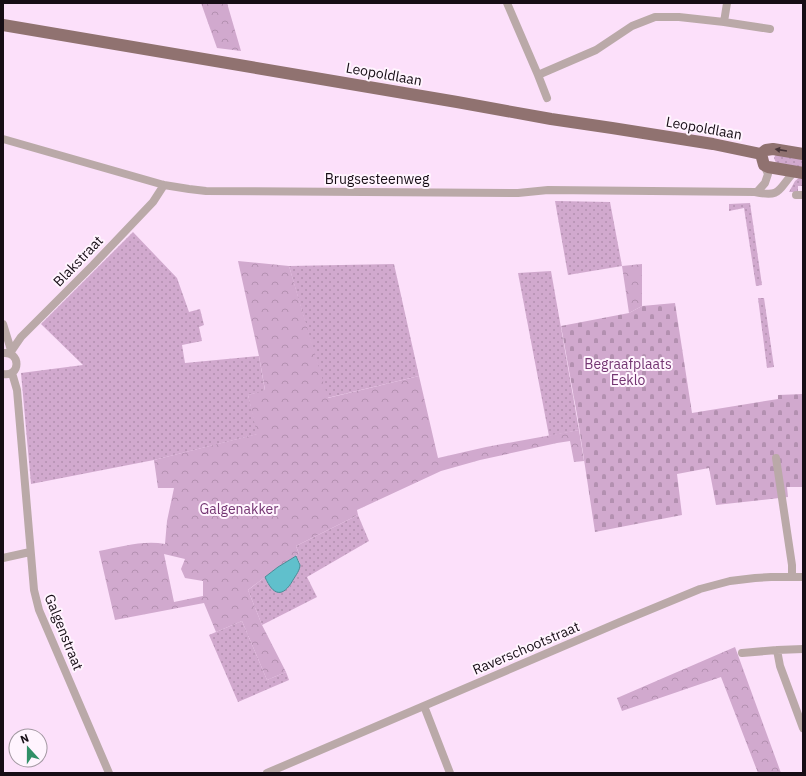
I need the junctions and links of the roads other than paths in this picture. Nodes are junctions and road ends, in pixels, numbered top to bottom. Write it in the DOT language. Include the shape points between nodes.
graph roads {
  1 [pos="507,3"];
  2 [pos="727,3"];
  3 [pos="724,22"];
  4 [pos="3,25"];
  5 [pos="770,29"];
  6 [pos="538,75"];
  7 [pos="547,98"];
  8 [pos="3,139"];
  9 [pos="803,154"];
  10 [pos="762,159"];
  11 [pos="799,173"];
  12 [pos="164,185"];
  13 [pos="757,192"];
  14 [pos="3,324"];
  15 [pos="8,352"];
  16 [pos="12,373"];
  17 [pos="3,374"];
  18 [pos="776,458"];
  19 [pos="30,552"];
  20 [pos="3,558"];
  21 [pos="792,577"];
  22 [pos="803,577"];
  23 [pos="777,650"];
  24 [pos="803,650"];
  25 [pos="742,653"];
  26 [pos="424,706"];
  27 [pos="803,728"];
  28 [pos="109,773"];
  29 [pos="267,773"];
  30 [pos="450,773"];
  1 -- 6 [label="street"];
  2 -- 3 [label="street"];
  3 -- 5 [label="street"];
  3 -- 6 [label="street" via="655,17 632,26 596,50"];
  4 -- 10 [label="main road, Leopoldlaan" via="551,119 713,144"];
  6 -- 7 [label="street"];
  8 -- 12 [label="street, Brugsesteenweg"];
  9 -- 10 [label="main road, Leopoldlaan, one-way" via="773,149 766,150"];
  10 -- 11 [label="main road, Leopoldlaan" via="768,168"];
  10 -- 13 [label="street" via="768,174 765,183"];
  11 -- 13 [label="street, Brugsesteenweg" via="776,193"];
  12 -- 13 [label="street, Brugsesteenweg" via="234,192"];
  12 -- 15 [label="street, Blakstraat" via="153,202"];
  14 -- 15 [label="street"];
  15 -- 16 [label="street, Galgenstraat" via="17,362"];
  16 -- 17 [label="street"];
  16 -- 19 [label="street, Galgenstraat" via="17,390"];
  18 -- 21 [label="street"];
  19 -- 20 [label="street"];
  19 -- 28 [label="street, Galgenstraat" via="39,610"];
  21 -- 22 [label="street, Raverschootstraat"];
  21 -- 26 [label="street, Raverschootstraat" via="742,579 700,589"];
  23 -- 24 [label="street"];
  23 -- 25 [label="street"];
  23 -- 27 [label="street" via="780,666"];
  26 -- 29 [label="street, Raverschootstraat"];
  26 -- 30 [label="street"];
}
